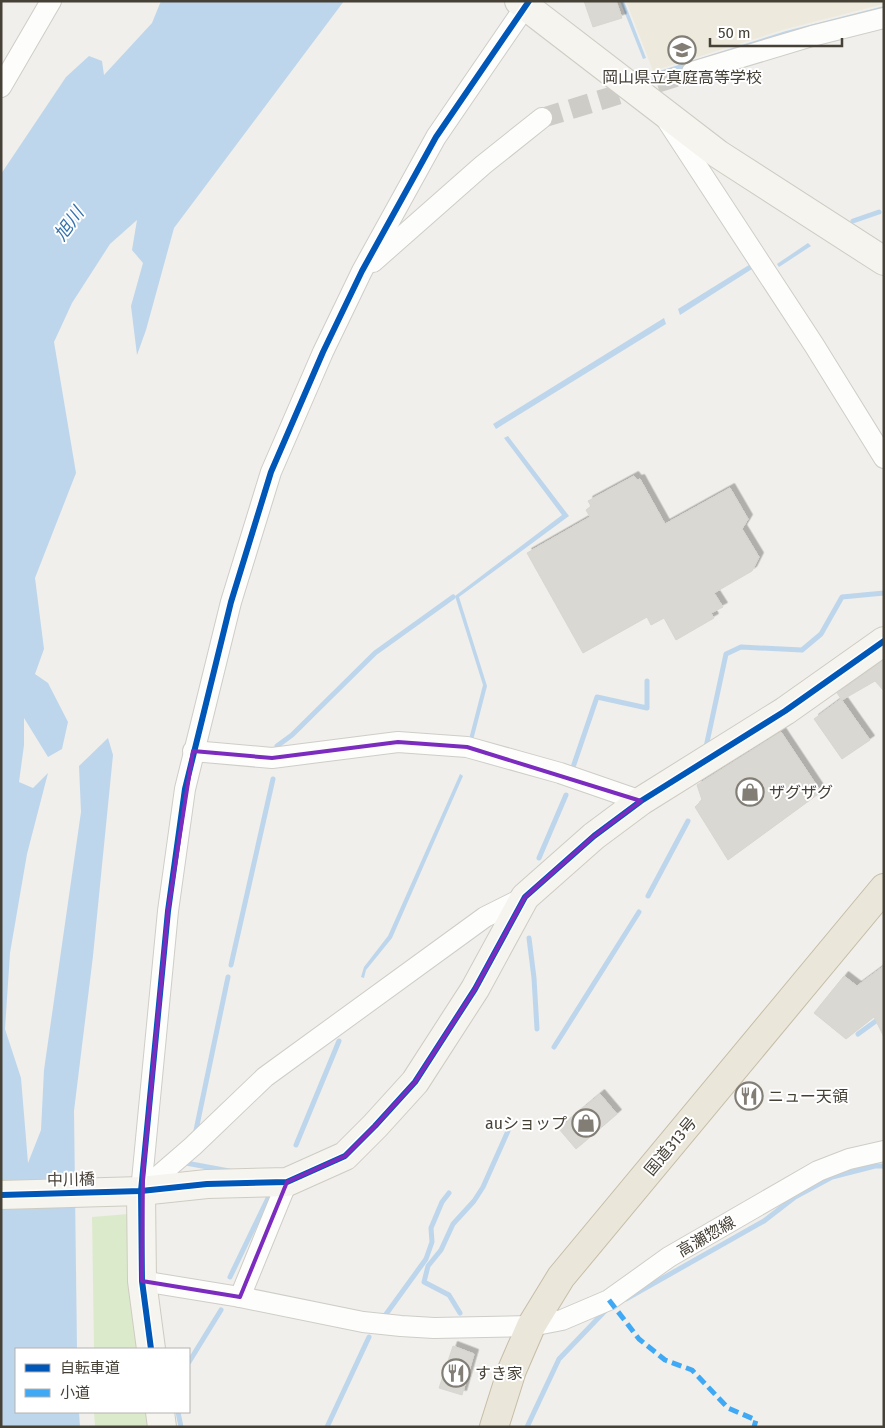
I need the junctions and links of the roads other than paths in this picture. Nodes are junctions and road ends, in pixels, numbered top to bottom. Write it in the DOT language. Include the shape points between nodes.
graph roads {
  1 [pos="52,1"];
  2 [pos="524,3"];
  3 [pos="884,18"];
  4 [pos="692,72"];
  5 [pos="1,88"];
  6 [pos="658,107"];
  7 [pos="542,118"];
  8 [pos="884,261"];
  9 [pos="362,271"];
  10 [pos="884,458"];
  11 [pos="884,641"];
  12 [pos="193,751"];
  13 [pos="641,801"];
  14 [pos="884,888"];
  15 [pos="525,897"];
  16 [pos="884,1151"];
  17 [pos="287,1182"];
  18 [pos="141,1191"];
  19 [pos="1,1195"];
  20 [pos="142,1281"];
  21 [pos="240,1297"];
  22 [pos="531,1326"];
  23 [pos="151,1348"];
  24 [pos="160,1413"];
  25 [pos="162,1427"];
  26 [pos="494,1427"];
  1 -- 5 [label="street"];
  2 -- 6 [label="street"];
  2 -- 9 [label="street" via="436,137"];
  3 -- 4 [label="street"];
  6 -- 8 [label="street" via="718,154"];
  6 -- 10 [label="street"];
  7 -- 9 [label="street"];
  9 -- 12 [label="street" via="272,472 231,602"];
  11 -- 13 [label="street" via="785,711"];
  12 -- 13 [label="street" via="272,758 398,742 467,748 560,773"];
  12 -- 18 [label="street" via="168,911"];
  13 -- 15 [label="street" via="594,836"];
  14 -- 22 [label="highway, 国道313号" via="561,1277"];
  15 -- 17 [label="street" via="475,989 415,1082 345,1156"];
  15 -- 18 [label="street" via="485,917 265,1077"];
  16 -- 22 [label="street, 高瀬惣線" via="818,1171 669,1257 609,1300 562,1320"];
  17 -- 18 [label="street, 中川橋" via="207,1184"];
  17 -- 21 [label="street"];
  18 -- 19 [label="street, 中川橋"];
  18 -- 20 [label="street"];
  20 -- 21 [label="street, 高瀬惣線"];
  20 -- 23 [label="street"];
  21 -- 22 [label="street, 高瀬惣線" via="363,1322 401,1326"];
  22 -- 26 [label="highway, 国道313号" via="512,1370"];
  24 -- 25 [label="street"];
}
